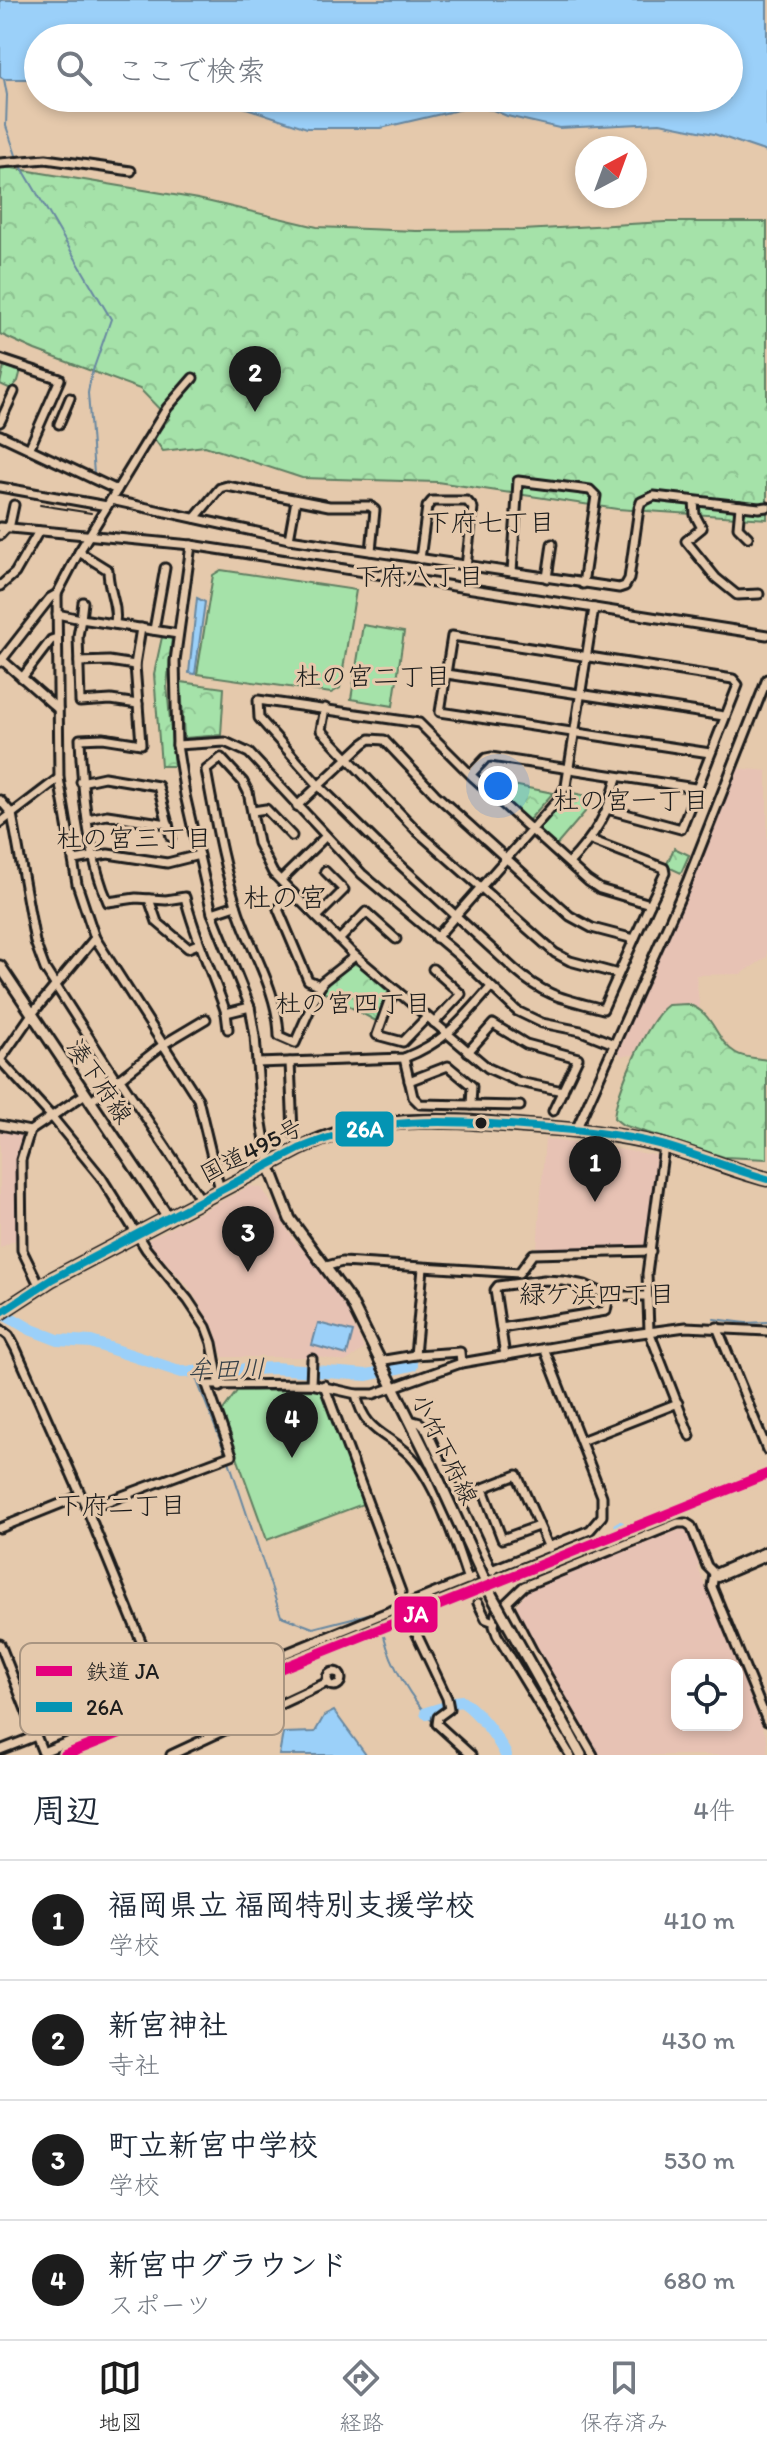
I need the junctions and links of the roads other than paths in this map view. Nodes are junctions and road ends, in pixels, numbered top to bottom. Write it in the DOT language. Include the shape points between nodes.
graph roads {
  1 [pos="0,163"];
  2 [pos="131,171"];
  3 [pos="0,359"];
  4 [pos="193,378"];
  5 [pos="14,392"];
  6 [pos="51,398"];
  7 [pos="0,422"];
  8 [pos="59,424"];
  9 [pos="0,435"];
  10 [pos="30,447"];
  11 [pos="0,487"];
  12 [pos="117,490"];
  13 [pos="296,500"];
  14 [pos="694,501"];
  15 [pos="109,503"];
  16 [pos="14,505"];
  17 [pos="740,506"];
  18 [pos="767,507"];
  19 [pos="195,518"];
  20 [pos="3,527"];
  21 [pos="39,531"];
  22 [pos="0,535"];
  23 [pos="89,535"];
  24 [pos="748,537"];
  25 [pos="289,539"];
  26 [pos="552,544"];
  27 [pos="191,545"];
  28 [pos="371,551"];
  29 [pos="79,552"];
  30 [pos="420,559"];
  31 [pos="466,566"];
  32 [pos="165,568"];
  33 [pos="512,572"];
  34 [pos="547,578"];
  35 [pos="583,584"];
  36 [pos="0,586"];
  37 [pos="57,594"];
  38 [pos="759,594"];
  39 [pos="83,602"];
  40 [pos="594,608"];
  41 [pos="57,614"];
  42 [pos="81,619"];
  43 [pos="115,624"];
  44 [pos="141,628"];
  45 [pos="154,630"];
  46 [pos="178,634"];
  47 [pos="767,635"];
  48 [pos="57,638"];
  49 [pos="587,657"];
  50 [pos="1,660"];
  51 [pos="79,662"];
  52 [pos="135,665"];
  53 [pos="447,674"];
  54 [pos="22,678"];
  55 [pos="767,679"];
  56 [pos="581,694"];
  57 [pos="138,704"];
  58 [pos="325,708"];
  59 [pos="58,709"];
  60 [pos="724,716"];
  61 [pos="576,732"];
  62 [pos="177,745"];
  63 [pos="710,753"];
  64 [pos="348,759"];
  65 [pos="570,769"];
  66 [pos="471,774"];
  67 [pos="617,777"];
  68 [pos="59,778"];
  69 [pos="81,782"];
  70 [pos="320,787"];
  71 [pos="695,788"];
  72 [pos="0,800"];
  73 [pos="297,806"];
  74 [pos="607,809"];
  75 [pos="253,811"];
  76 [pos="12,814"];
  77 [pos="88,819"];
  78 [pos="0,823"];
  79 [pos="168,824"];
  80 [pos="532,830"];
  81 [pos="292,836"];
  82 [pos="326,836"];
  83 [pos="171,837"];
  84 [pos="591,840"];
  85 [pos="199,855"];
  86 [pos="94,856"];
  87 [pos="506,859"];
  88 [pos="75,860"];
  89 [pos="569,863"];
  90 [pos="325,871"];
  91 [pos="281,880"];
  92 [pos="481,887"];
  93 [pos="293,893"];
  94 [pos="149,899"];
  95 [pos="650,904"];
  96 [pos="236,905"];
  97 [pos="212,913"];
  98 [pos="455,916"];
  99 [pos="317,917"];
  100 [pos="95,938"];
  101 [pos="436,938"];
  102 [pos="396,939"];
  103 [pos="634,939"];
  104 [pos="339,940"];
  105 [pos="198,944"];
  106 [pos="355,956"];
  107 [pos="0,966"];
  108 [pos="433,969"];
  109 [pos="618,974"];
  110 [pos="54,986"];
  111 [pos="321,986"];
  112 [pos="491,987"];
  113 [pos="397,991"];
  114 [pos="250,1007"];
  115 [pos="226,1013"];
  116 [pos="32,1014"];
  117 [pos="427,1017"];
  118 [pos="206,1019"];
  119 [pos="434,1023"];
  120 [pos="228,1029"];
  121 [pos="448,1035"];
  122 [pos="164,1044"];
  123 [pos="614,1044"];
  124 [pos="468,1052"];
  125 [pos="404,1058"];
  126 [pos="0,1060"];
  127 [pos="290,1062"];
  128 [pos="257,1063"];
  129 [pos="118,1080"];
  130 [pos="409,1081"];
  131 [pos="563,1091"];
  132 [pos="87,1098"];
  133 [pos="471,1105"];
  134 [pos="520,1106"];
  135 [pos="553,1111"];
  136 [pos="52,1117"];
  137 [pos="0,1125"];
  138 [pos="576,1130"];
  139 [pos="30,1131"];
  140 [pos="293,1133"];
  141 [pos="664,1146"];
  142 [pos="269,1165"];
  143 [pos="767,1179"];
  144 [pos="220,1190"];
  145 [pos="201,1200"];
  146 [pos="168,1217"];
  147 [pos="136,1234"];
  148 [pos="651,1251"];
  149 [pos="327,1266"];
  150 [pos="423,1268"];
  151 [pos="40,1287"];
  152 [pos="609,1296"];
  153 [pos="646,1296"];
  154 [pos="0,1313"];
  155 [pos="717,1327"];
  156 [pos="501,1328"];
  157 [pos="0,1329"];
  158 [pos="649,1331"];
  159 [pos="767,1331"];
  160 [pos="544,1348"];
  161 [pos="415,1355"];
  162 [pos="505,1356"];
  163 [pos="312,1359"];
  164 [pos="380,1363"];
  165 [pos="461,1363"];
  166 [pos="220,1384"];
  167 [pos="311,1384"];
  168 [pos="390,1384"];
  169 [pos="324,1385"];
  170 [pos="356,1394"];
  171 [pos="678,1403"];
  172 [pos="409,1420"];
  173 [pos="690,1436"];
  174 [pos="581,1441"];
  175 [pos="767,1450"];
  176 [pos="483,1489"];
  177 [pos="80,1496"];
  178 [pos="460,1497"];
  179 [pos="87,1509"];
  180 [pos="538,1526"];
  181 [pos="0,1528"];
  182 [pos="549,1548"];
  183 [pos="767,1553"];
  184 [pos="492,1571"];
  185 [pos="716,1576"];
  186 [pos="468,1580"];
  187 [pos="401,1592"];
  188 [pos="478,1603"];
  189 [pos="508,1604"];
  190 [pos="494,1622"];
  191 [pos="413,1626"];
  192 [pos="142,1643"];
  193 [pos="0,1644"];
  194 [pos="284,1653"];
  195 [pos="328,1682"];
  196 [pos="20,1695"];
  197 [pos="284,1702"];
  198 [pos="767,1710"];
  199 [pos="767,1721"];
  200 [pos="84,1735"];
  201 [pos="214,1735"];
  202 [pos="36,1736"];
  203 [pos="0,1750"];
  204 [pos="43,1753"];
  205 [pos="173,1754"];
  206 [pos="471,1755"];
  207 [pos="570,1755"];
  208 [pos="581,1755"];
  209 [pos="593,1755"];
  1 -- 2 [label="street" via="46,159"];
  3 -- 6 [label="street" via="60,379"];
  4 -- 12 [label="street" via="167,408"];
  5 -- 7 [label="street"];
  6 -- 8 [label="street" via="69,402"];
  6 -- 10 [label="street"];
  9 -- 10 [label="street"];
  10 -- 12 [label="street"];
  11 -- 15 [label="street"];
  12 -- 15 [label="street"];
  13 -- 19 [label="street" via="227,486"];
  13 -- 25 [label="street"];
  13 -- 28 [label="street" via="370,506 375,510"];
  14 -- 17 [label="street"];
  14 -- 35 [label="street" via="647,498 639,508 625,586"];
  14 -- 38 [label="street" via="702,528 686,541 737,595"];
  15 -- 19 [label="street"];
  15 -- 23 [label="street"];
  16 -- 20 [label="street" via="10,524"];
  17 -- 18 [label="street"];
  17 -- 24 [label="street" via="738,527"];
  19 -- 25 [label="street"];
  20 -- 21 [label="street"];
  20 -- 22 [label="street"];
  21 -- 23 [label="street"];
  21 -- 36 [label="street" via="15,573"];
  23 -- 27 [label="street"];
  23 -- 29 [label="street"];
  25 -- 28 [label="street"];
  26 -- 34 [label="street"];
  27 -- 40 [label="street"];
  27 -- 46 [label="street"];
  28 -- 30 [label="street"];
  29 -- 37 [label="street"];
  29 -- 43 [label="street" via="108,570"];
  30 -- 31 [label="street"];
  30 -- 31 [label="street" via="427,507 432,501 467,501 473,508"];
  31 -- 33 [label="street"];
  32 -- 45 [label="street"];
  33 -- 34 [label="street"];
  33 -- 35 [label="street" via="518,481 590,490 596,496"];
  34 -- 35 [label="street"];
  37 -- 41 [label="street"];
  37 -- 50 [label="street"];
  39 -- 42 [label="street"];
  40 -- 47 [label="street"];
  40 -- 49 [label="street"];
  41 -- 42 [label="street"];
  41 -- 48 [label="street"];
  42 -- 43 [label="street"];
  42 -- 51 [label="street"];
  43 -- 44 [label="street"];
  44 -- 45 [label="street"];
  44 -- 52 [label="street"];
  45 -- 46 [label="street"];
  46 -- 62 [label="street"];
  48 -- 54 [label="street"];
  48 -- 59 [label="street"];
  49 -- 53 [label="street" via="452,636"];
  49 -- 56 [label="street"];
  49 -- 60 [label="street" via="733,679 738,685"];
  50 -- 54 [label="street"];
  51 -- 52 [label="street"];
  51 -- 57 [label="street" via="80,702"];
  52 -- 57 [label="street"];
  53 -- 56 [label="street"];
  53 -- 61 [label="street" via="440,712"];
  54 -- 59 [label="street"];
  55 -- 123 [label="street" via="687,882"];
  56 -- 60 [label="street"];
  56 -- 61 [label="street"];
  57 -- 69 [label="street" via="141,744 80,739"];
  58 -- 64 [label="street" via="321,730"];
  58 -- 66 [label="street" via="419,723"];
  58 -- 70 [label="street" via="258,700 259,718"];
  59 -- 68 [label="street"];
  60 -- 63 [label="street"];
  61 -- 63 [label="street"];
  61 -- 65 [label="street"];
  62 -- 73 [label="street" via="225,742 241,748"];
  62 -- 85 [label="street"];
  63 -- 71 [label="street"];
  64 -- 70 [label="street"];
  64 -- 87 [label="street" via="370,739 384,740"];
  64 -- 92 [label="street"];
  65 -- 66 [label="street" via="491,757"];
  65 -- 67 [label="street"];
  65 -- 80 [label="street" via="562,794"];
  66 -- 80 [label="street"];
  67 -- 71 [label="street"];
  67 -- 74 [label="street"];
  68 -- 76 [label="street"];
  68 -- 88 [label="street"];
  69 -- 77 [label="street"];
  69 -- 79 [label="street" via="104,777 158,786"];
  70 -- 73 [label="street"];
  70 -- 98 [label="street"];
  71 -- 74 [label="street" via="681,829"];
  72 -- 76 [label="street"];
  73 -- 82 [label="street"];
  74 -- 84 [label="street"];
  75 -- 81 [label="street" via="266,809"];
  75 -- 91 [label="street" via="258,843"];
  75 -- 96 [label="street" via="243,782 217,759 206,770"];
  76 -- 78 [label="street"];
  76 -- 110 [label="street" via="35,942"];
  77 -- 79 [label="street" via="107,815"];
  77 -- 86 [label="street"];
  79 -- 83 [label="street"];
  80 -- 87 [label="street"];
  80 -- 89 [label="street"];
  82 -- 91 [label="street"];
  82 -- 101 [label="street"];
  84 -- 89 [label="street"];
  84 -- 95 [label="street" via="664,868"];
  85 -- 86 [label="street" via="167,863"];
  85 -- 97 [label="street"];
  86 -- 88 [label="street"];
  86 -- 94 [label="street" via="108,902"];
  87 -- 92 [label="street"];
  87 -- 103 [label="street" via="578,921"];
  88 -- 100 [label="street" via="77,884"];
  89 -- 95 [label="street" via="600,889"];
  90 -- 99 [label="street" via="344,890"];
  91 -- 93 [label="street"];
  92 -- 98 [label="street"];
  92 -- 109 [label="street" via="555,953"];
  93 -- 99 [label="street"];
  93 -- 111 [label="street" via="278,909 308,980"];
  94 -- 105 [label="street" via="157,922 188,948"];
  94 -- 105 [label="street" via="185,897"];
  95 -- 103 [label="street"];
  96 -- 97 [label="street"];
  96 -- 111 [label="street" via="271,992 279,1036 295,1043"];
  97 -- 114 [label="street"];
  98 -- 101 [label="street"];
  98 -- 109 [label="street" via="535,987 557,997 603,1009"];
  99 -- 104 [label="street"];
  100 -- 110 [label="street"];
  100 -- 122 [label="street"];
  101 -- 112 [label="street"];
  102 -- 104 [label="street" via="366,912"];
  103 -- 109 [label="street"];
  104 -- 106 [label="street"];
  105 -- 115 [label="street"];
  106 -- 111 [label="street"];
  106 -- 113 [label="street"];
  107 -- 116 [label="main road, 湊下府線"];
  108 -- 119 [label="street" via="461,994"];
  110 -- 116 [label="street"];
  110 -- 129 [label="street"];
  112 -- 121 [label="street"];
  112 -- 123 [label="street" via="532,1019"];
  113 -- 117 [label="street"];
  113 -- 117 [label="street" via="377,1035 403,1042"];
  114 -- 115 [label="street"];
  114 -- 128 [label="street"];
  115 -- 120 [label="street"];
  116 -- 126 [label="street"];
  116 -- 132 [label="main road, 湊下府線"];
  117 -- 119 [label="street"];
  118 -- 122 [label="street"];
  119 -- 121 [label="street"];
  121 -- 124 [label="street"];
  121 -- 125 [label="street"];
  122 -- 129 [label="street"];
  122 -- 144 [label="street" via="202,1107"];
  123 -- 138 [label="street"];
  124 -- 131 [label="street" via="510,1079"];
  124 -- 131 [label="street" via="493,1024 526,1044 578,1058"];
  125 -- 127 [label="street"];
  125 -- 130 [label="street"];
  126 -- 136 [label="street"];
  127 -- 128 [label="street"];
  127 -- 140 [label="street"];
  128 -- 142 [label="street"];
  129 -- 132 [label="street"];
  129 -- 145 [label="street"];
  130 -- 133 [label="street" via="420,1104"];
  130 -- 133 [label="street" via="448,1066 472,1086"];
  131 -- 135 [label="street"];
  132 -- 136 [label="street"];
  132 -- 146 [label="main road, 湊下府線"];
  133 -- 134 [label="street"];
  136 -- 139 [label="street"];
  136 -- 147 [label="street" via="101,1177"];
  137 -- 139 [label="street"];
  138 -- 141 [label="highway, 国道495号"];
  138 -- 142 [label="highway, 国道495号" via="444,1120 383,1123 316,1140"];
  139 -- 151 [label="street" via="21,1160 22,1250"];
  141 -- 143 [label="highway, 国道495号"];
  141 -- 148 [label="street"];
  142 -- 144 [label="highway, 国道495号"];
  142 -- 149 [label="main road, 小竹下府線" via="290,1219"];
  144 -- 145 [label="highway, 国道495号"];
  145 -- 146 [label="highway, 国道495号"];
  146 -- 147 [label="highway, 国道495号"];
  147 -- 151 [label="highway, 国道495号"];
  147 -- 166 [label="street" via="206,1327"];
  148 -- 150 [label="street" via="533,1254 519,1273"];
  148 -- 153 [label="street"];
  149 -- 150 [label="street" via="342,1262"];
  149 -- 164 [label="main road, 小竹下府線"];
  150 -- 161 [label="street"];
  151 -- 154 [label="highway, 国道495号"];
  152 -- 153 [label="street"];
  152 -- 156 [label="street" via="606,1311"];
  152 -- 156 [label="street" via="563,1281 498,1286"];
  153 -- 158 [label="street"];
  155 -- 158 [label="street"];
  155 -- 159 [label="street"];
  155 -- 175 [label="street"];
  156 -- 162 [label="street"];
  157 -- 177 [label="street" via="16,1349"];
  158 -- 160 [label="street"];
  158 -- 171 [label="street"];
  160 -- 162 [label="street"];
  160 -- 174 [label="street"];
  161 -- 164 [label="street"];
  161 -- 165 [label="street" via="460,1352"];
  162 -- 165 [label="street"];
  163 -- 167 [label="street"];
  164 -- 168 [label="main road, 小竹下府線"];
  165 -- 168 [label="street"];
  166 -- 167 [label="street"];
  166 -- 179 [label="street" via="207,1385 232,1455"];
  167 -- 169 [label="street"];
  168 -- 170 [label="street" via="374,1394"];
  168 -- 172 [label="main road, 小竹下府線"];
  169 -- 170 [label="street"];
  169 -- 187 [label="street"];
  170 -- 186 [label="street" via="368,1421 422,1471"];
  171 -- 173 [label="street"];
  171 -- 174 [label="street"];
  172 -- 178 [label="street" via="426,1429"];
  172 -- 208 [label="main road, 小竹下府線, bridge" via="492,1596"];
  174 -- 182 [label="street" via="602,1496 602,1516 590,1530"];
  176 -- 178 [label="street"];
  176 -- 180 [label="street" via="502,1539"];
  176 -- 180 [label="street" via="517,1475"];
  177 -- 179 [label="street"];
  177 -- 181 [label="street"];
  178 -- 184 [label="street"];
  179 -- 192 [label="street"];
  180 -- 182 [label="street"];
  182 -- 184 [label="street"];
  183 -- 185 [label="street"];
  184 -- 186 [label="street"];
  185 -- 189 [label="street" via="691,1526 678,1523 524,1586"];
  185 -- 198 [label="street"];
  185 -- 199 [label="street" via="712,1587"];
  186 -- 194 [label="street"];
  188 -- 190 [label="street" via="486,1619"];
  189 -- 190 [label="street"];
  189 -- 209 [label="street"];
  190 -- 207 [label="street"];
  191 -- 206 [label="street" via="447,1698 449,1709 437,1724"];
  193 -- 196 [label="street"];
  195 -- 197 [label="street"];
  200 -- 204 [label="street"];
  201 -- 205 [label="street"];
  202 -- 203 [label="street"];
  202 -- 204 [label="street"];
}
